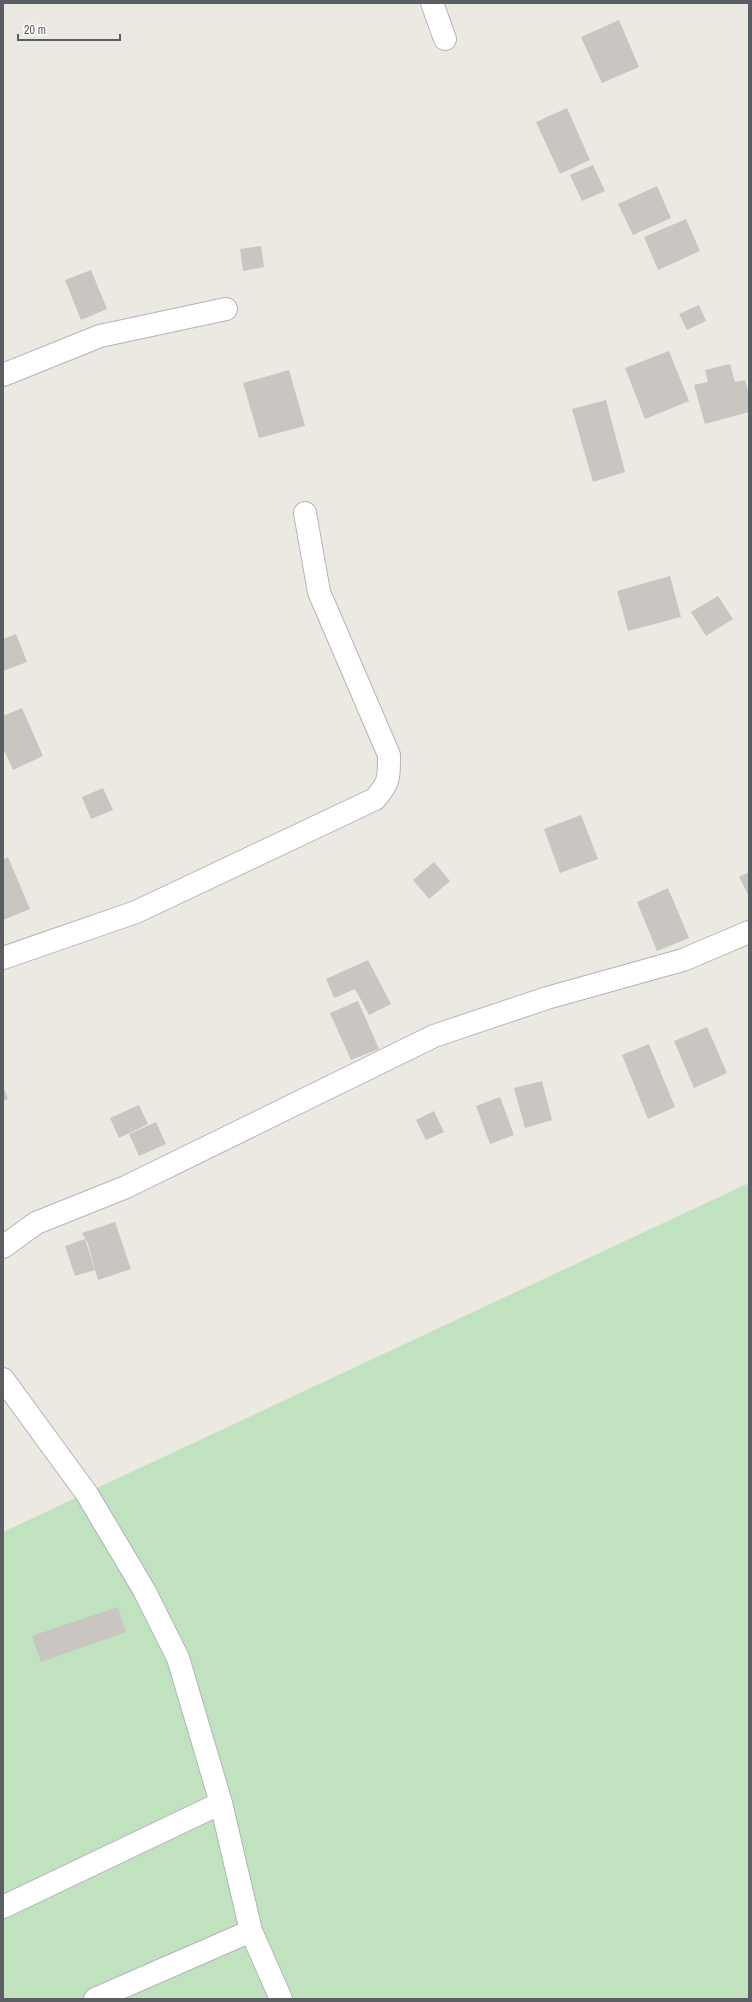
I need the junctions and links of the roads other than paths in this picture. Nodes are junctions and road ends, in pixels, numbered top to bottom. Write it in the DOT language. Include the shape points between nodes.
graph roads {
  1 [pos="432,3"];
  2 [pos="445,39"];
  3 [pos="226,309"];
  4 [pos="3,375"];
  5 [pos="305,513"];
  6 [pos="749,932"];
  7 [pos="3,958"];
  8 [pos="3,1247"];
  9 [pos="3,1379"];
  10 [pos="221,1803"];
  11 [pos="3,1908"];
  12 [pos="251,1931"];
  13 [pos="95,1999"];
  14 [pos="281,1999"];
  1 -- 2 [label="street"];
  3 -- 4 [label="street" via="100,336"];
  5 -- 7 [label="street" via="319,592 389,755 386,787 376,799 136,912"];
  6 -- 8 [label="street" via="683,960 547,998 434,1036 126,1187 36,1223"];
  9 -- 10 [label="street" via="87,1494 144,1590 178,1658"];
  10 -- 11 [label="street"];
  10 -- 12 [label="street"];
  12 -- 13 [label="street"];
  12 -- 14 [label="street"];
}
